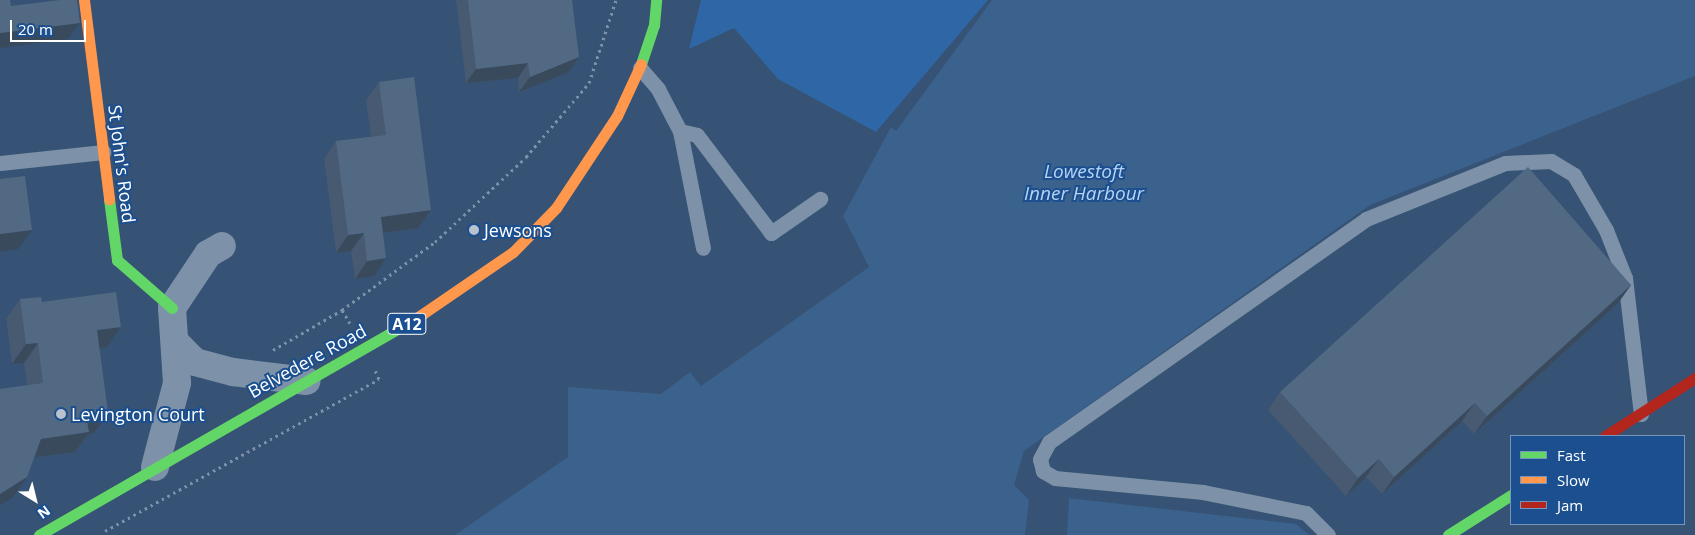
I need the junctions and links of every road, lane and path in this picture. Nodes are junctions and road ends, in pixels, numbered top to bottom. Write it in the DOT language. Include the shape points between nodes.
graph roads {
  1 [pos="84,0"];
  2 [pos="616,0"];
  3 [pos="656,0"];
  4 [pos="640,68"];
  5 [pos="680,130"];
  6 [pos="103,152"];
  7 [pos="0,163"];
  8 [pos="820,199"];
  9 [pos="222,246"];
  10 [pos="702,248"];
  11 [pos="172,308"];
  12 [pos="175,342"];
  13 [pos="233,372"];
  14 [pos="1695,378"];
  15 [pos="306,381"];
  16 [pos="1641,414"];
  17 [pos="1608,435"];
  18 [pos="155,467"];
  19 [pos="1510,496"];
  20 [pos="39,535"];
  21 [pos="1328,535"];
  22 [pos="1448,535"];
  1 -- 6 [label="main road, St John's Road"];
  2 -- 13 [label="path" via="589,83 526,157 436,242 342,310"];
  3 -- 4 [label="main road, Belvedere Road / A12" via="654,25"];
  4 -- 5 [label="lane" via="658,89"];
  4 -- 15 [label="main road, Belvedere Road / A12" via="591,161 556,208 513,252 452,297"];
  5 -- 8 [label="lane" via="697,135 771,233"];
  5 -- 10 [label="lane"];
  6 -- 7 [label="lane"];
  6 -- 11 [label="main road, St John's Road" via="117,260"];
  9 -- 11 [label="street" via="208,254"];
  11 -- 12 [label="street"];
  12 -- 13 [label="street" via="195,362"];
  12 -- 18 [label="street" via="177,383"];
  13 -- 15 [label="street"];
  14 -- 16 [label="main road"];
  15 -- 18 [label="main road, Belvedere Road / A12"];
  16 -- 17 [label="main road"];
  16 -- 21 [label="lane" via="1625,278 1606,230 1574,175 1551,161 1505,163 1366,219 1049,442 1040,459 1043,471 1055,478 1203,492 1306,513"];
  18 -- 20 [label="main road, Belvedere Road / A12"];
  19 -- 22 [label="main road"];
}
